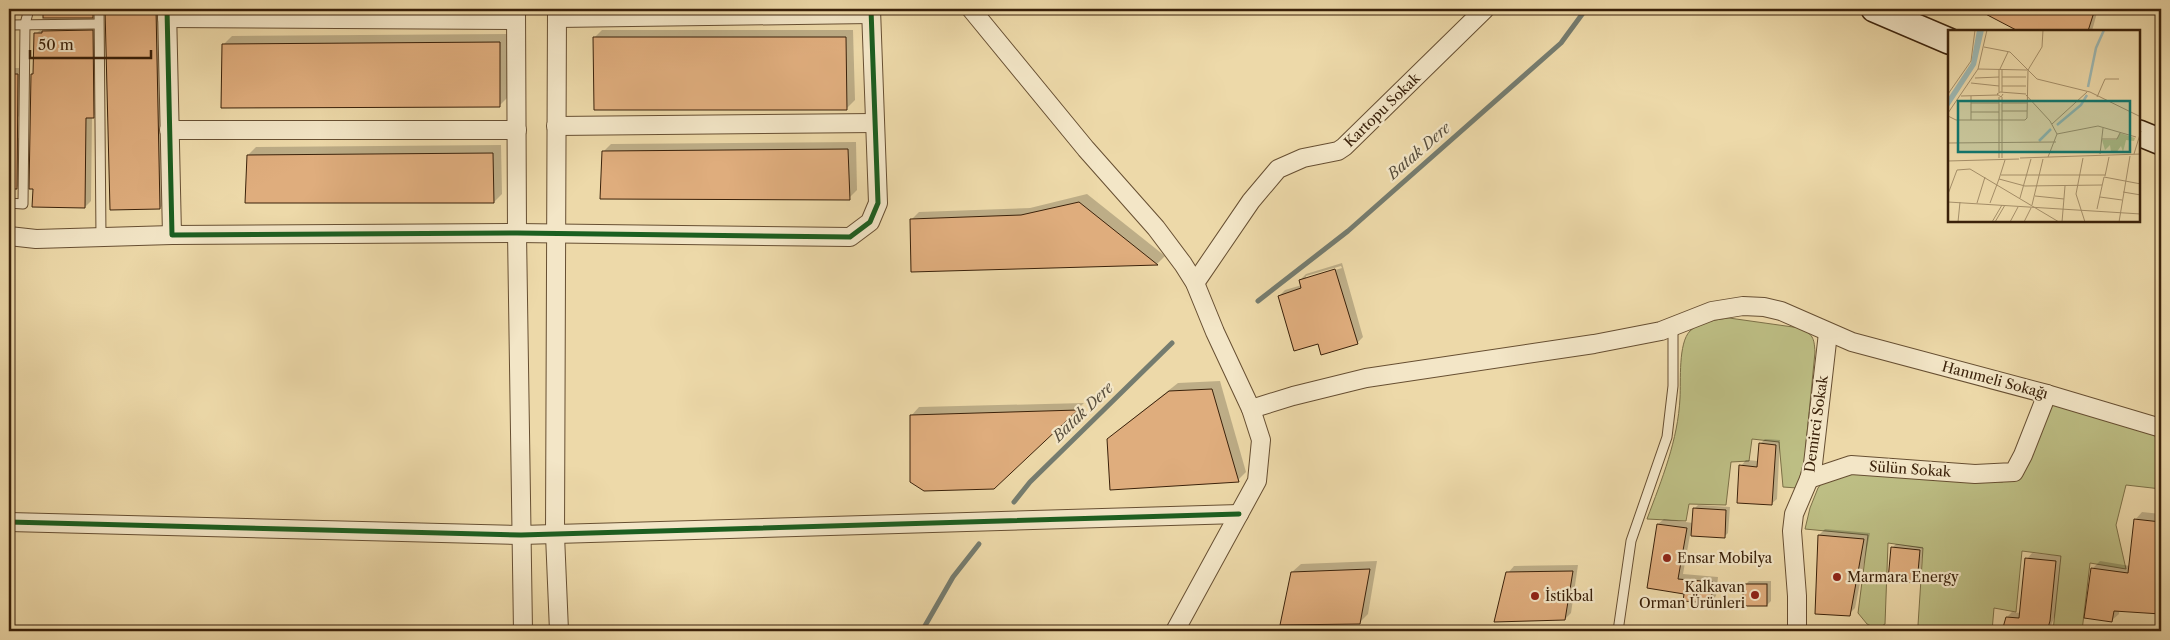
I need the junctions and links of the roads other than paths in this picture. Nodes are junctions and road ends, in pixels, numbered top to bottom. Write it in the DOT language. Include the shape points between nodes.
graph roads {
  1 [pos="29,9"];
  2 [pos="99,9"];
  3 [pos="971,9"];
  4 [pos="1485,9"];
  5 [pos="1874,9"];
  6 [pos="871,11"];
  7 [pos="167,13"];
  8 [pos="557,13"];
  9 [pos="516,14"];
  10 [pos="24,24"];
  11 [pos="98,24"];
  12 [pos="9,25"];
  13 [pos="1948,41"];
  14 [pos="875,123"];
  15 [pos="556,126"];
  16 [pos="169,130"];
  17 [pos="517,130"];
  18 [pos="2140,133"];
  19 [pos="2161,142"];
  20 [pos="9,203"];
  21 [pos="517,233"];
  22 [pos="556,233"];
  23 [pos="172,235"];
  24 [pos="9,236"];
  25 [pos="101,237"];
  26 [pos="1196,283"];
  27 [pos="1673,328"];
  28 [pos="1828,333"];
  29 [pos="2046,394"];
  30 [pos="1252,409"];
  31 [pos="2161,428"];
  32 [pos="1809,479"];
  33 [pos="1239,514"];
  34 [pos="9,522"];
  35 [pos="555,535"];
  36 [pos="521,536"];
  37 [pos="523,631"];
  38 [pos="559,631"];
  39 [pos="1175,631"];
  40 [pos="1618,631"];
  41 [pos="1797,631"];
  1 -- 10 [label="lane"];
  2 -- 11 [label="lane"];
  3 -- 26 [label="street" via="1156,228"];
  4 -- 26 [label="street, Kartopu Sokak" via="1338,151 1303,158 1278,169 1251,201"];
  5 -- 13 [label="street"];
  6 -- 8 [label="street"];
  6 -- 14 [label="street"];
  7 -- 9 [label="street"];
  7 -- 16 [label="street"];
  8 -- 15 [label="street"];
  9 -- 17 [label="street"];
  10 -- 11 [label="lane"];
  10 -- 12 [label="lane"];
  10 -- 20 [label="lane" via="23,204"];
  11 -- 25 [label="lane"];
  14 -- 15 [label="street"];
  14 -- 22 [label="street" via="878,203 870,222 850,237"];
  15 -- 22 [label="street"];
  16 -- 17 [label="street"];
  16 -- 23 [label="street"];
  17 -- 21 [label="street"];
  18 -- 19 [label="street"];
  21 -- 22 [label="street"];
  21 -- 23 [label="street"];
  21 -- 36 [label="street"];
  22 -- 35 [label="street"];
  23 -- 25 [label="street"];
  24 -- 25 [label="street" via="36,239"];
  26 -- 30 [label="street" via="1215,332"];
  27 -- 28 [label="street, Hanımeli Sokağı" via="1712,311 1764,306 1801,318"];
  27 -- 30 [label="street, Hanımeli Sokağı" via="1594,344 1366,378"];
  27 -- 40 [label="lane" via="1673,386 1666,438 1632,541"];
  28 -- 29 [label="street, Hanımeli Sokağı"];
  28 -- 32 [label="street, Demirci Sokak"];
  29 -- 31 [label="street, Hanımeli Sokağı"];
  29 -- 32 [label="street, Sülün Sokak" via="2014,472 1975,474 1851,466"];
  30 -- 33 [label="street" via="1262,440 1257,481"];
  32 -- 41 [label="street, Demirci Sokak" via="1794,514 1792,531"];
  33 -- 35 [label="street"];
  33 -- 39 [label="street"];
  34 -- 36 [label="street"];
  35 -- 36 [label="street"];
  35 -- 38 [label="street"];
  36 -- 37 [label="street"];
}
